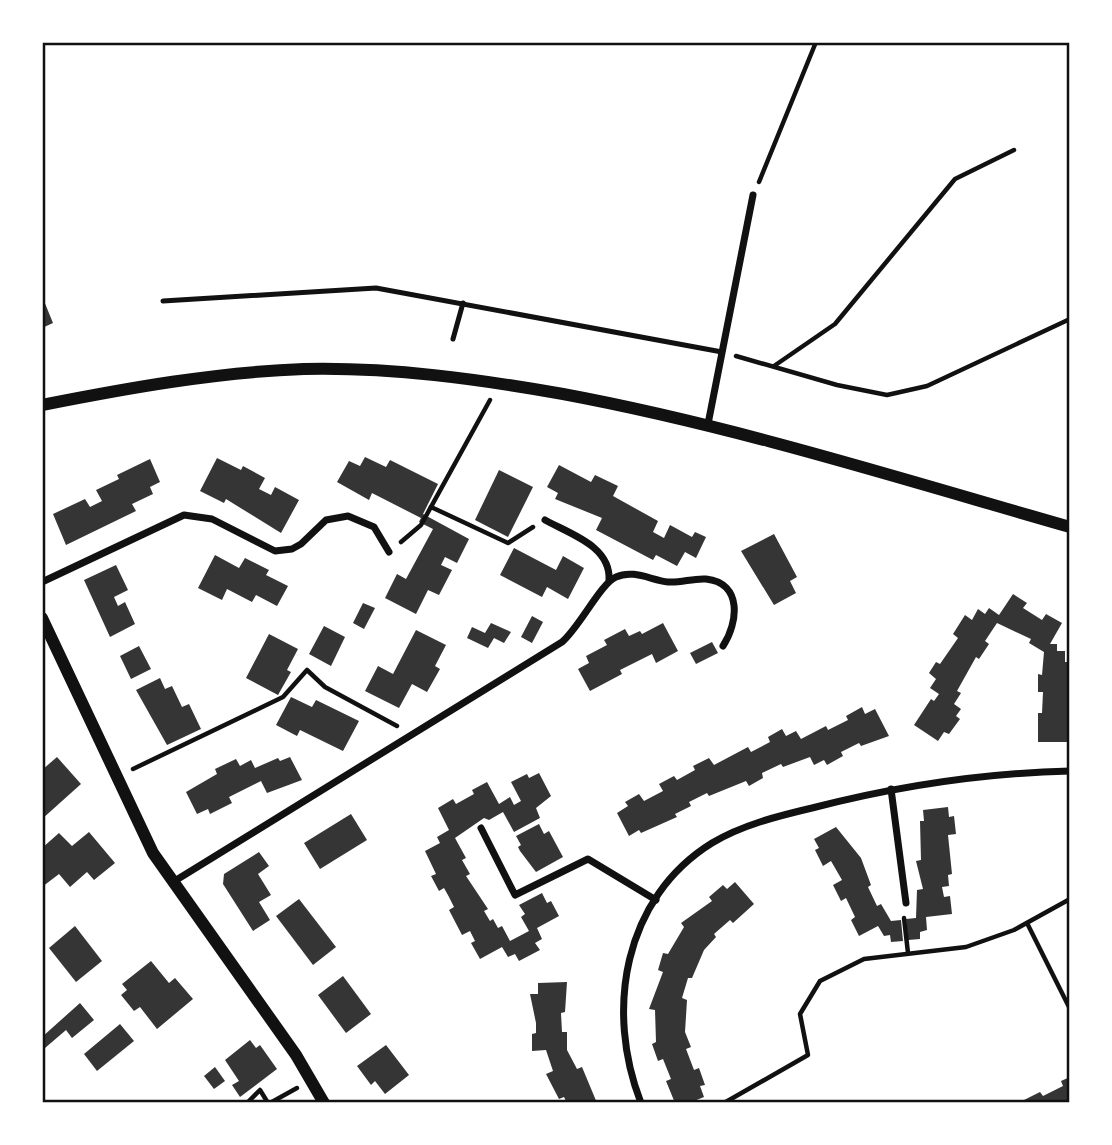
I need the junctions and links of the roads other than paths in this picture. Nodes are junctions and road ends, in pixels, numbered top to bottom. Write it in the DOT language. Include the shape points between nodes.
graph roads {
  1 [pos="753,195"];
  2 [pos="163,301"];
  3 [pos="463,303"];
  4 [pos="453,339"];
  5 [pos="722,352"];
  6 [pos="42,405"];
  7 [pos="708,424"];
  8 [pos="545,520"];
  9 [pos="1070,527"];
  10 [pos="389,552"];
  11 [pos="609,580"];
  12 [pos="42,582"];
  13 [pos="42,618"];
  14 [pos="723,646"];
  15 [pos="1070,771"];
  16 [pos="891,789"];
  17 [pos="481,828"];
  18 [pos="172,883"];
  19 [pos="656,900"];
  20 [pos="906,903"];
  21 [pos="324,1103"];
  22 [pos="641,1103"];
  1 -- 5 [label="street"];
  2 -- 3 [label="lane" via="376,288"];
  3 -- 4 [label="lane"];
  3 -- 5 [label="lane"];
  5 -- 7 [label="street"];
  6 -- 7 [label="street" via="180,381 304,369 419,373"];
  7 -- 9 [label="street"];
  8 -- 11 [label="street" via="597,550 608,564"];
  10 -- 12 [label="street" via="374,527 348,516 326,520 301,544 275,551 212,519 184,515"];
  11 -- 14 [label="street" via="629,574 673,583 715,581 728,591 736,609 734,627"];
  11 -- 18 [label="street" via="581,624 562,642"];
  13 -- 18 [label="street" via="116,777"];
  15 -- 16 [label="street" via="1001,774"];
  16 -- 19 [label="street" via="727,835 690,860"];
  16 -- 20 [label="street"];
  17 -- 19 [label="street" via="515,895 588,859"];
  18 -- 21 [label="street"];
  19 -- 22 [label="street" via="635,937 623,987 625,1045"];
}
